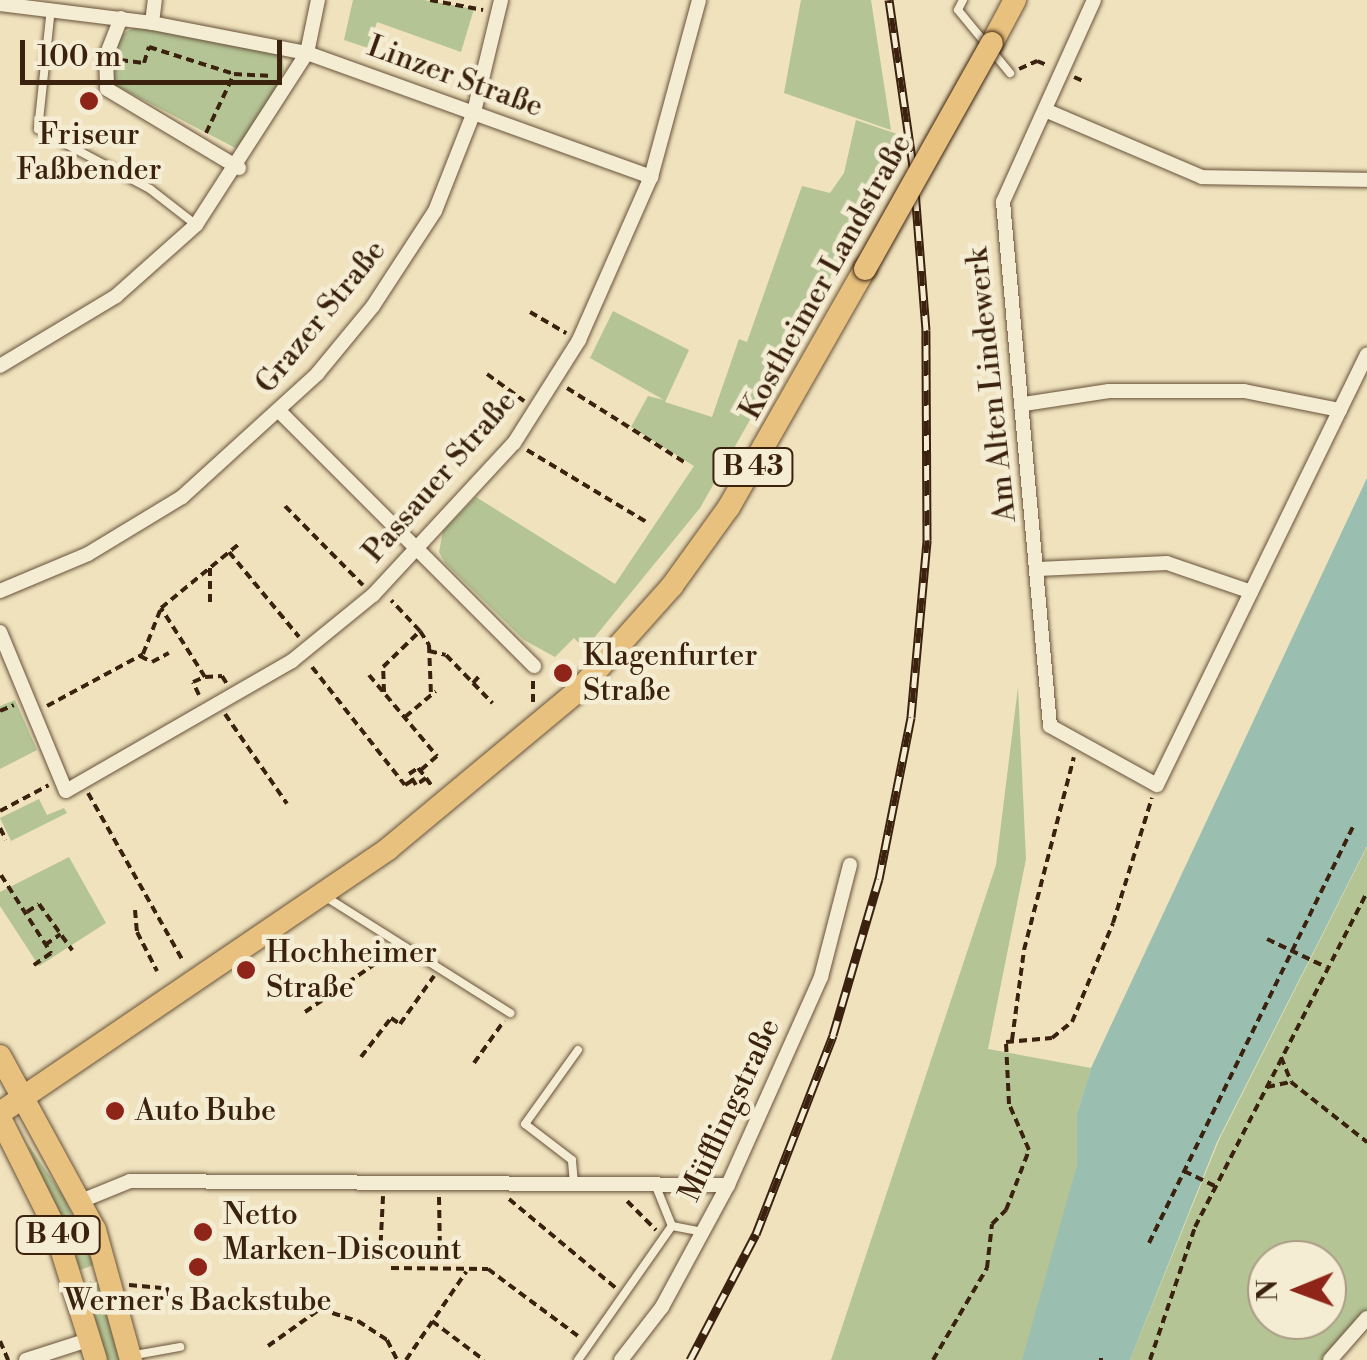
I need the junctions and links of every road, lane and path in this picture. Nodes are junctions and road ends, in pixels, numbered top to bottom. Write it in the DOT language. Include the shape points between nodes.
graph roads {
  1 [pos="156,0"];
  2 [pos="318,0"];
  3 [pos="430,0"];
  4 [pos="699,0"];
  5 [pos="963,0"];
  6 [pos="1015,0"];
  7 [pos="1094,0"];
  8 [pos="0,4"];
  9 [pos="499,7"];
  10 [pos="51,8"];
  11 [pos="120,18"];
  12 [pos="152,23"];
  13 [pos="307,52"];
  14 [pos="106,56"];
  15 [pos="1010,73"];
  16 [pos="1064,73"];
  17 [pos="234,74"];
  18 [pos="292,77"];
  19 [pos="1045,110"];
  20 [pos="474,112"];
  21 [pos="200,144"];
  22 [pos="239,168"];
  23 [pos="651,177"];
  24 [pos="1367,180"];
  25 [pos="196,225"];
  26 [pos="530,312"];
  27 [pos="579,340"];
  28 [pos="1367,355"];
  29 [pos="0,366"];
  30 [pos="487,374"];
  31 [pos="554,380"];
  32 [pos="1024,404"];
  33 [pos="536,410"];
  34 [pos="1340,410"];
  35 [pos="281,413"];
  36 [pos="514,443"];
  37 [pos="687,464"];
  38 [pos="286,506"];
  39 [pos="648,522"];
  40 [pos="240,543"];
  41 [pos="418,548"];
  42 [pos="229,552"];
  43 [pos="210,568"];
  44 [pos="1038,569"];
  45 [pos="0,591"];
  46 [pos="377,592"];
  47 [pos="1252,592"];
  48 [pos="210,603"];
  49 [pos="161,608"];
  50 [pos="0,632"];
  51 [pos="420,632"];
  52 [pos="429,651"];
  53 [pos="305,652"];
  54 [pos="169,653"];
  55 [pos="140,656"];
  56 [pos="152,662"];
  57 [pos="144,666"];
  58 [pos="534,666"];
  59 [pos="482,673"];
  60 [pos="370,675"];
  61 [pos="472,683"];
  62 [pos="384,692"];
  63 [pos="492,703"];
  64 [pos="214,710"];
  65 [pos="531,710"];
  66 [pos="32,715"];
  67 [pos="405,718"];
  68 [pos="1078,743"];
  69 [pos="420,771"];
  70 [pos="426,778"];
  71 [pos="413,780"];
  72 [pos="82,782"];
  73 [pos="1157,784"];
  74 [pos="63,785"];
  75 [pos="434,789"];
  76 [pos="286,804"];
  77 [pos="0,811"];
  78 [pos="1354,824"];
  79 [pos="0,828"];
  80 [pos="6,840"];
  81 [pos="850,865"];
  82 [pos="1,875"];
  83 [pos="1367,893"];
  84 [pos="322,895"];
  85 [pos="135,910"];
  86 [pos="25,913"];
  87 [pos="61,934"];
  88 [pos="1268,939"];
  89 [pos="46,945"];
  90 [pos="403,945"];
  91 [pos="72,950"];
  92 [pos="1292,950"];
  93 [pos="182,958"];
  94 [pos="34,965"];
  95 [pos="1328,967"];
  96 [pos="440,968"];
  97 [pos="157,971"];
  98 [pos="305,1012"];
  99 [pos="510,1013"];
  100 [pos="1012,1040"];
  101 [pos="578,1050"];
  102 [pos="0,1056"];
  103 [pos="361,1057"];
  104 [pos="1281,1057"];
  105 [pos="474,1063"];
  106 [pos="1292,1082"];
  107 [pos="1265,1087"];
  108 [pos="14,1092"];
  109 [pos="0,1115"];
  110 [pos="1367,1142"];
  111 [pos="1184,1171"];
  112 [pos="383,1182"];
  113 [pos="439,1182"];
  114 [pos="489,1182"];
  115 [pos="574,1184"];
  116 [pos="609,1184"];
  117 [pos="655,1184"];
  118 [pos="728,1185"];
  119 [pos="1214,1186"];
  120 [pos="80,1201"];
  121 [pos="672,1226"];
  122 [pos="702,1232"];
  123 [pos="663,1236"];
  124 [pos="1149,1244"];
  125 [pos="440,1255"];
  126 [pos="380,1256"];
  127 [pos="391,1268"];
  128 [pos="466,1272"];
  129 [pos="119,1279"];
  130 [pos="75,1284"];
  131 [pos="164,1288"];
  132 [pos="624,1295"];
  133 [pos="1367,1318"];
  134 [pos="432,1320"];
  135 [pos="0,1341"];
  136 [pos="589,1345"];
  137 [pos="268,1346"];
  138 [pos="180,1347"];
  139 [pos="94,1350"];
  140 [pos="476,1354"];
  141 [pos="131,1358"];
  142 [pos="8,1360"];
  143 [pos="26,1360"];
  144 [pos="397,1360"];
  145 [pos="406,1360"];
  146 [pos="470,1360"];
  147 [pos="484,1360"];
  148 [pos="578,1360"];
  149 [pos="621,1360"];
  150 [pos="933,1360"];
  151 [pos="1150,1360"];
  152 [pos="1330,1360"];
  1 -- 12 [label="street"];
  2 -- 13 [label="street"];
  3 -- 9 [label="path"];
  4 -- 23 [label="street, Passauer Straße"];
  5 -- 15 [label="lane" via="958,10"];
  6 -- 84 [label="main road, Kostheimer Landstraße / B 43, bridge" via="729,507 644,621 539,728"];
  7 -- 16 [label="street, Am Alten Lindewerk"];
  8 -- 10 [label="street, Linzer Straße"];
  9 -- 20 [label="street, Grazer Straße"];
  10 -- 11 [label="street, Linzer Straße"];
  10 -- 25 [label="lane" via="38,130 150,189"];
  11 -- 12 [label="street, Linzer Straße"];
  11 -- 14 [label="street"];
  12 -- 13 [label="street, Linzer Straße"];
  13 -- 18 [label="street"];
  13 -- 20 [label="street, Linzer Straße"];
  14 -- 17 [label="path" via="140,64 149,47"];
  14 -- 21 [label="street" via="108,89"];
  15 -- 16 [label="path" via="1036,61"];
  16 -- 19 [label="street, Am Alten Lindewerk"];
  17 -- 18 [label="path"];
  17 -- 21 [label="path"];
  18 -- 22 [label="street"];
  19 -- 24 [label="street" via="1202,177"];
  19 -- 32 [label="street, Am Alten Lindewerk" via="1004,202 1016,385"];
  20 -- 23 [label="street, Linzer Straße"];
  20 -- 35 [label="street, Grazer Straße" via="435,211 373,306"];
  21 -- 22 [label="street"];
  22 -- 25 [label="street"];
  23 -- 27 [label="street, Passauer Straße"];
  25 -- 29 [label="street" via="116,296"];
  26 -- 27 [label="path"];
  27 -- 31 [label="street, Passauer Straße"];
  28 -- 34 [label="street"];
  30 -- 33 [label="path"];
  31 -- 33 [label="street, Passauer Straße"];
  31 -- 37 [label="path"];
  32 -- 34 [label="street" via="1109,390 1244,390 1318,400"];
  32 -- 44 [label="street, Am Alten Lindewerk"];
  33 -- 36 [label="street, Passauer Straße"];
  34 -- 47 [label="street"];
  35 -- 41 [label="street"];
  35 -- 45 [label="street, Grazer Straße" via="182,497 88,554"];
  36 -- 39 [label="path"];
  36 -- 41 [label="street, Passauer Straße"];
  38 -- 46 [label="path"];
  40 -- 42 [label="path"];
  41 -- 46 [label="street, Passauer Straße"];
  41 -- 58 [label="street"];
  42 -- 43 [label="path"];
  42 -- 53 [label="path"];
  43 -- 48 [label="path"];
  43 -- 49 [label="path"];
  44 -- 47 [label="street" via="1167,563"];
  44 -- 68 [label="street, Am Alten Lindewerk" via="1050,726"];
  46 -- 51 [label="path"];
  46 -- 53 [label="street, Passauer Straße"];
  47 -- 73 [label="street"];
  49 -- 55 [label="path" via="160,624"];
  49 -- 64 [label="path" via="205,676 194,682"];
  50 -- 66 [label="street"];
  51 -- 52 [label="path"];
  51 -- 62 [label="path" via="383,667"];
  52 -- 61 [label="path" via="446,655"];
  52 -- 67 [label="path" via="434,693"];
  53 -- 64 [label="street, Passauer Straße"];
  53 -- 71 [label="path" via="406,785"];
  54 -- 56 [label="path"];
  55 -- 56 [label="path"];
  55 -- 66 [label="path"];
  56 -- 57 [label="path"];
  58 -- 65 [label="path"];
  59 -- 61 [label="path"];
  60 -- 62 [label="path"];
  61 -- 63 [label="path"];
  62 -- 67 [label="path"];
  64 -- 72 [label="street, Passauer Straße"];
  64 -- 76 [label="path"];
  66 -- 74 [label="street"];
  67 -- 69 [label="path" via="437,756"];
  68 -- 73 [label="street, Am Alten Lindewerk"];
  68 -- 100 [label="path" via="1024,950"];
  69 -- 70 [label="path"];
  69 -- 71 [label="path" via="409,774"];
  70 -- 71 [label="path" via="416,785"];
  70 -- 75 [label="path"];
  72 -- 74 [label="street, Passauer Straße"];
  72 -- 93 [label="path"];
  73 -- 100 [label="path" via="1113,923 1072,1022 1052,1038"];
  74 -- 77 [label="path"];
  78 -- 92 [label="path"];
  79 -- 80 [label="path"];
  81 -- 118 [label="street, Müfflingstraße" via="821,976"];
  82 -- 86 [label="path"];
  83 -- 95 [label="path"];
  84 -- 90 [label="lane"];
  84 -- 108 [label="main road, Kostheimer Landstraße / B 43"];
  85 -- 97 [label="path" via="137,932"];
  86 -- 87 [label="path" via="39,904"];
  86 -- 89 [label="path"];
  87 -- 89 [label="path"];
  87 -- 91 [label="path"];
  88 -- 92 [label="path"];
  89 -- 94 [label="path" via="50,953"];
  90 -- 96 [label="lane"];
  90 -- 98 [label="path"];
  92 -- 95 [label="path"];
  92 -- 111 [label="path"];
  95 -- 104 [label="path"];
  96 -- 99 [label="lane"];
  96 -- 103 [label="path" via="400,1024 391,1018"];
  99 -- 105 [label="path"];
  100 -- 150 [label="path" via="1006,1042 1009,1104 1029,1150 1006,1210 992,1224 987,1268"];
  101 -- 115 [label="lane" via="524,1124 572,1160"];
  102 -- 108 [label="main road, B 40"];
  104 -- 106 [label="path"];
  104 -- 107 [label="path"];
  106 -- 107 [label="path"];
  106 -- 110 [label="path"];
  107 -- 119 [label="path"];
  108 -- 109 [label="main road, B 43"];
  108 -- 120 [label="main road, B 40"];
  109 -- 130 [label="main road, B 40"];
  111 -- 119 [label="path"];
  111 -- 124 [label="path"];
  112 -- 113 [label="street"];
  112 -- 120 [label="street" via="118,1182"];
  112 -- 126 [label="path"];
  113 -- 114 [label="street"];
  113 -- 125 [label="path"];
  114 -- 115 [label="street"];
  114 -- 132 [label="path"];
  115 -- 116 [label="street"];
  116 -- 117 [label="street"];
  116 -- 123 [label="path"];
  117 -- 118 [label="street"];
  117 -- 121 [label="lane"];
  118 -- 122 [label="street, Müfflingstraße"];
  119 -- 151 [label="path"];
  120 -- 129 [label="main road, B 40"];
  121 -- 122 [label="lane"];
  121 -- 123 [label="lane"];
  122 -- 149 [label="street, Müfflingstraße" via="662,1307"];
  123 -- 132 [label="lane"];
  127 -- 128 [label="path"];
  128 -- 134 [label="path"];
  128 -- 136 [label="path" via="488,1269"];
  129 -- 130 [label="main road" via="84,1275"];
  129 -- 131 [label="path"];
  129 -- 141 [label="main road, B 40"];
  130 -- 139 [label="main road, B 40"];
  132 -- 136 [label="lane"];
  133 -- 152 [label="street"];
  134 -- 140 [label="path"];
  134 -- 145 [label="path"];
  135 -- 142 [label="path"];
  136 -- 148 [label="lane"];
  137 -- 144 [label="path" via="320,1309 358,1320 386,1340"];
  138 -- 141 [label="lane"];
  139 -- 143 [label="street"];
  140 -- 146 [label="path"];
  140 -- 147 [label="path"];
}
